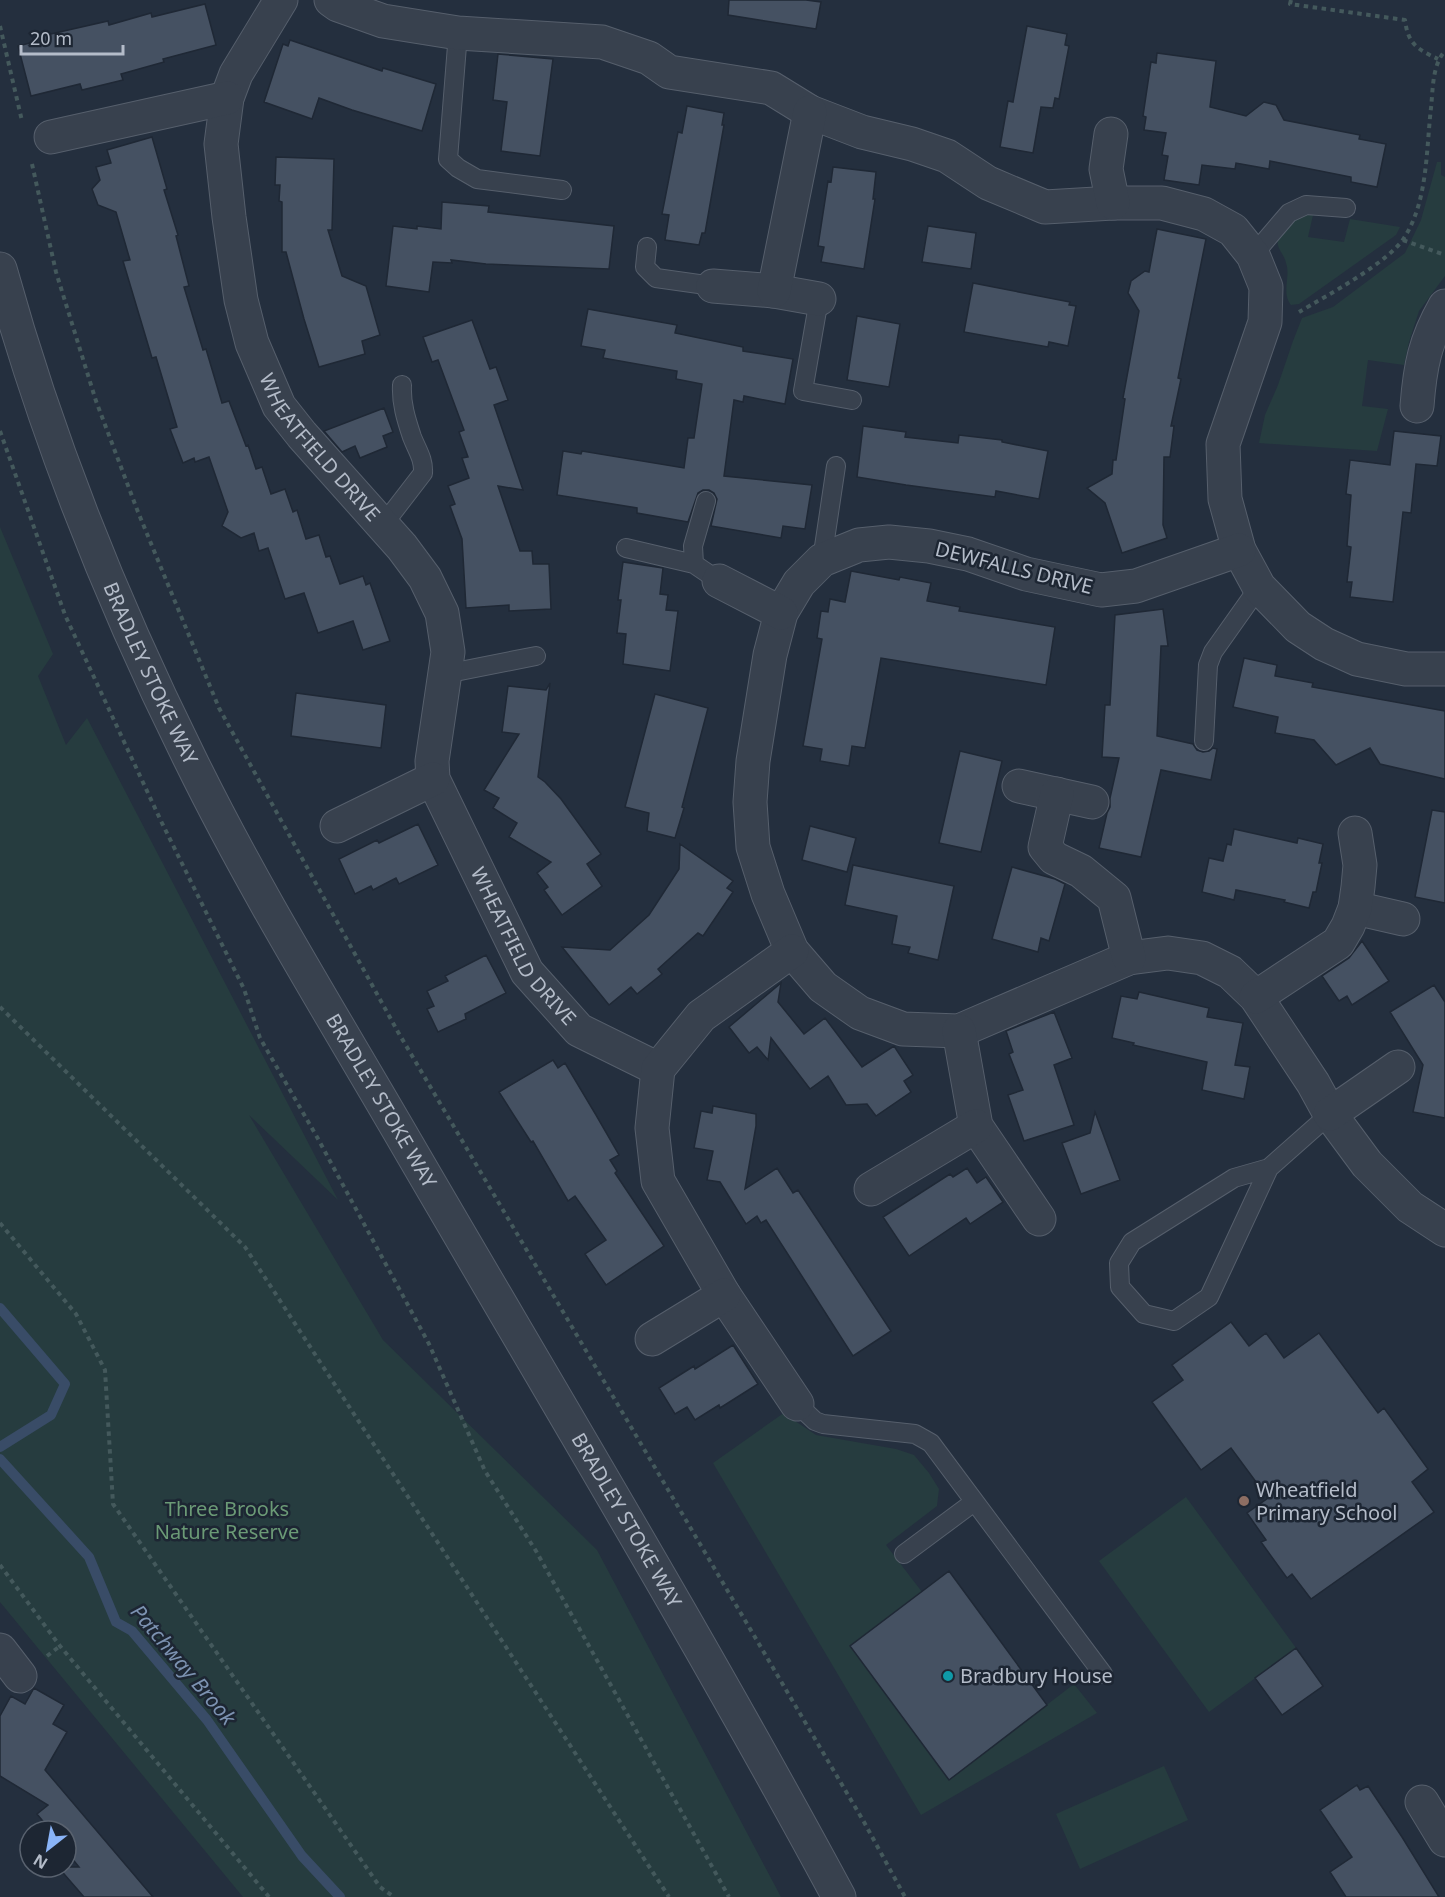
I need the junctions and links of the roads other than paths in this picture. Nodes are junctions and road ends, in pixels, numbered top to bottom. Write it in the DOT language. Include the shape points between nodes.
graph roads {
  1 [pos="281,0"];
  2 [pos="331,0"];
  3 [pos="458,33"];
  4 [pos="227,98"];
  5 [pos="810,112"];
  6 [pos="38,133"];
  7 [pos="1111,134"];
  8 [pos="562,190"];
  9 [pos="1113,203"];
  10 [pos="1346,208"];
  11 [pos="647,247"];
  12 [pos="1253,255"];
  13 [pos="0,269"];
  14 [pos="713,286"];
  15 [pos="774,291"];
  16 [pos="819,299"];
  17 [pos="1445,306"];
  18 [pos="402,385"];
  19 [pos="852,400"];
  20 [pos="1418,406"];
  21 [pos="836,466"];
  22 [pos="706,501"];
  23 [pos="383,525"];
  24 [pos="626,548"];
  25 [pos="1239,550"];
  26 [pos="822,560"];
  27 [pos="706,572"];
  28 [pos="1259,587"];
  29 [pos="780,613"];
  30 [pos="536,656"];
  31 [pos="1445,669"];
  32 [pos="445,674"];
  33 [pos="1204,741"];
  34 [pos="434,779"];
  35 [pos="1019,786"];
  36 [pos="1057,794"];
  37 [pos="1092,802"];
  38 [pos="336,826"];
  39 [pos="1354,833"];
  40 [pos="1355,908"];
  41 [pos="1403,919"];
  42 [pos="792,951"];
  43 [pos="1128,958"];
  44 [pos="1256,997"];
  45 [pos="959,1031"];
  46 [pos="1398,1067"];
  47 [pos="658,1069"];
  48 [pos="1330,1114"];
  49 [pos="976,1126"];
  50 [pos="1269,1168"];
  51 [pos="871,1189"];
  52 [pos="1039,1219"];
  53 [pos="1445,1230"];
  54 [pos="724,1295"];
  55 [pos="652,1339"];
  56 [pos="798,1404"];
  57 [pos="974,1502"];
  58 [pos="904,1554"];
  59 [pos="0,1650"];
  60 [pos="1103,1674"];
  61 [pos="20,1676"];
  62 [pos="1422,1802"];
  63 [pos="1445,1840"];
  64 [pos="839,1897"];
  1 -- 4 [label="street, WHEATFIELD DRIVE" via="236,74"];
  2 -- 3 [label="street" via="383,21"];
  3 -- 5 [label="street" via="602,42 649,58 669,72 771,88"];
  3 -- 8 [label="lane" via="448,159 477,179"];
  4 -- 6 [label="street"];
  4 -- 23 [label="street, WHEATFIELD DRIVE" via="221,144 241,300 252,343 279,406"];
  5 -- 9 [label="street" via="862,132 947,156 988,183 1045,207"];
  5 -- 15 [label="street"];
  7 -- 9 [label="street" via="1106,169"];
  9 -- 12 [label="street" via="1162,203 1204,214 1233,230"];
  10 -- 12 [label="lane" via="1306,205 1289,213"];
  11 -- 14 [label="lane" via="645,267 656,278"];
  12 -- 25 [label="street" via="1266,287 1265,322 1223,444 1225,499"];
  13 -- 64 [label="street, BRADLEY STOKE WAY" via="43,412 70,485 128,628 191,761 257,885 642,1546"];
  14 -- 15 [label="street"];
  15 -- 16 [label="street"];
  16 -- 19 [label="lane" via="802,391"];
  17 -- 20 [label="street" via="1433,327 1420,370"];
  18 -- 23 [label="lane" via="401,401 423,473"];
  21 -- 26 [label="lane"];
  22 -- 27 [label="lane" via="693,546"];
  23 -- 32 [label="street, WHEATFIELD DRIVE" via="425,578 442,613 448,652"];
  24 -- 27 [label="lane"];
  25 -- 26 [label="street, DEWFALLS DRIVE" via="1136,586 1101,590 1026,574 969,554 930,546 889,542 859,545"];
  25 -- 28 [label="street"];
  26 -- 29 [label="street, DEWFALLS DRIVE" via="799,583"];
  27 -- 29 [label="street"];
  28 -- 31 [label="street" via="1298,627 1357,659 1406,669"];
  28 -- 33 [label="lane" via="1210,658"];
  29 -- 42 [label="street, DEWFALLS DRIVE" via="753,761 750,802 753,847"];
  30 -- 32 [label="lane"];
  32 -- 34 [label="street, WHEATFIELD DRIVE" via="432,761"];
  34 -- 38 [label="street"];
  34 -- 47 [label="street, WHEATFIELD DRIVE" via="527,972 579,1030"];
  35 -- 36 [label="street"];
  36 -- 37 [label="street"];
  36 -- 43 [label="street" via="1045,846 1054,858 1081,871 1114,898"];
  39 -- 40 [label="street" via="1360,865"];
  40 -- 41 [label="street"];
  40 -- 44 [label="street" via="1338,943"];
  42 -- 45 [label="street" via="823,987 860,1013 903,1029"];
  42 -- 47 [label="street" via="701,1016"];
  43 -- 44 [label="street" via="1168,953 1202,958 1230,972"];
  43 -- 45 [label="street"];
  44 -- 48 [label="street"];
  45 -- 49 [label="street"];
  46 -- 48 [label="street"];
  47 -- 54 [label="street" via="652,1128 658,1181"];
  48 -- 50 [label="lane"];
  48 -- 53 [label="street" via="1367,1164 1410,1206"];
  49 -- 51 [label="street"];
  49 -- 52 [label="street"];
  50 -- 50 [label="lane" via="1209,1297 1174,1321 1144,1314 1120,1287 1119,1263 1132,1242 1234,1178"];
  54 -- 55 [label="street"];
  54 -- 56 [label="street"];
  56 -- 57 [label="lane" via="823,1424 915,1434 931,1443"];
  57 -- 58 [label="lane"];
  57 -- 60 [label="lane"];
  59 -- 61 [label="street"];
  62 -- 63 [label="street"];
}
